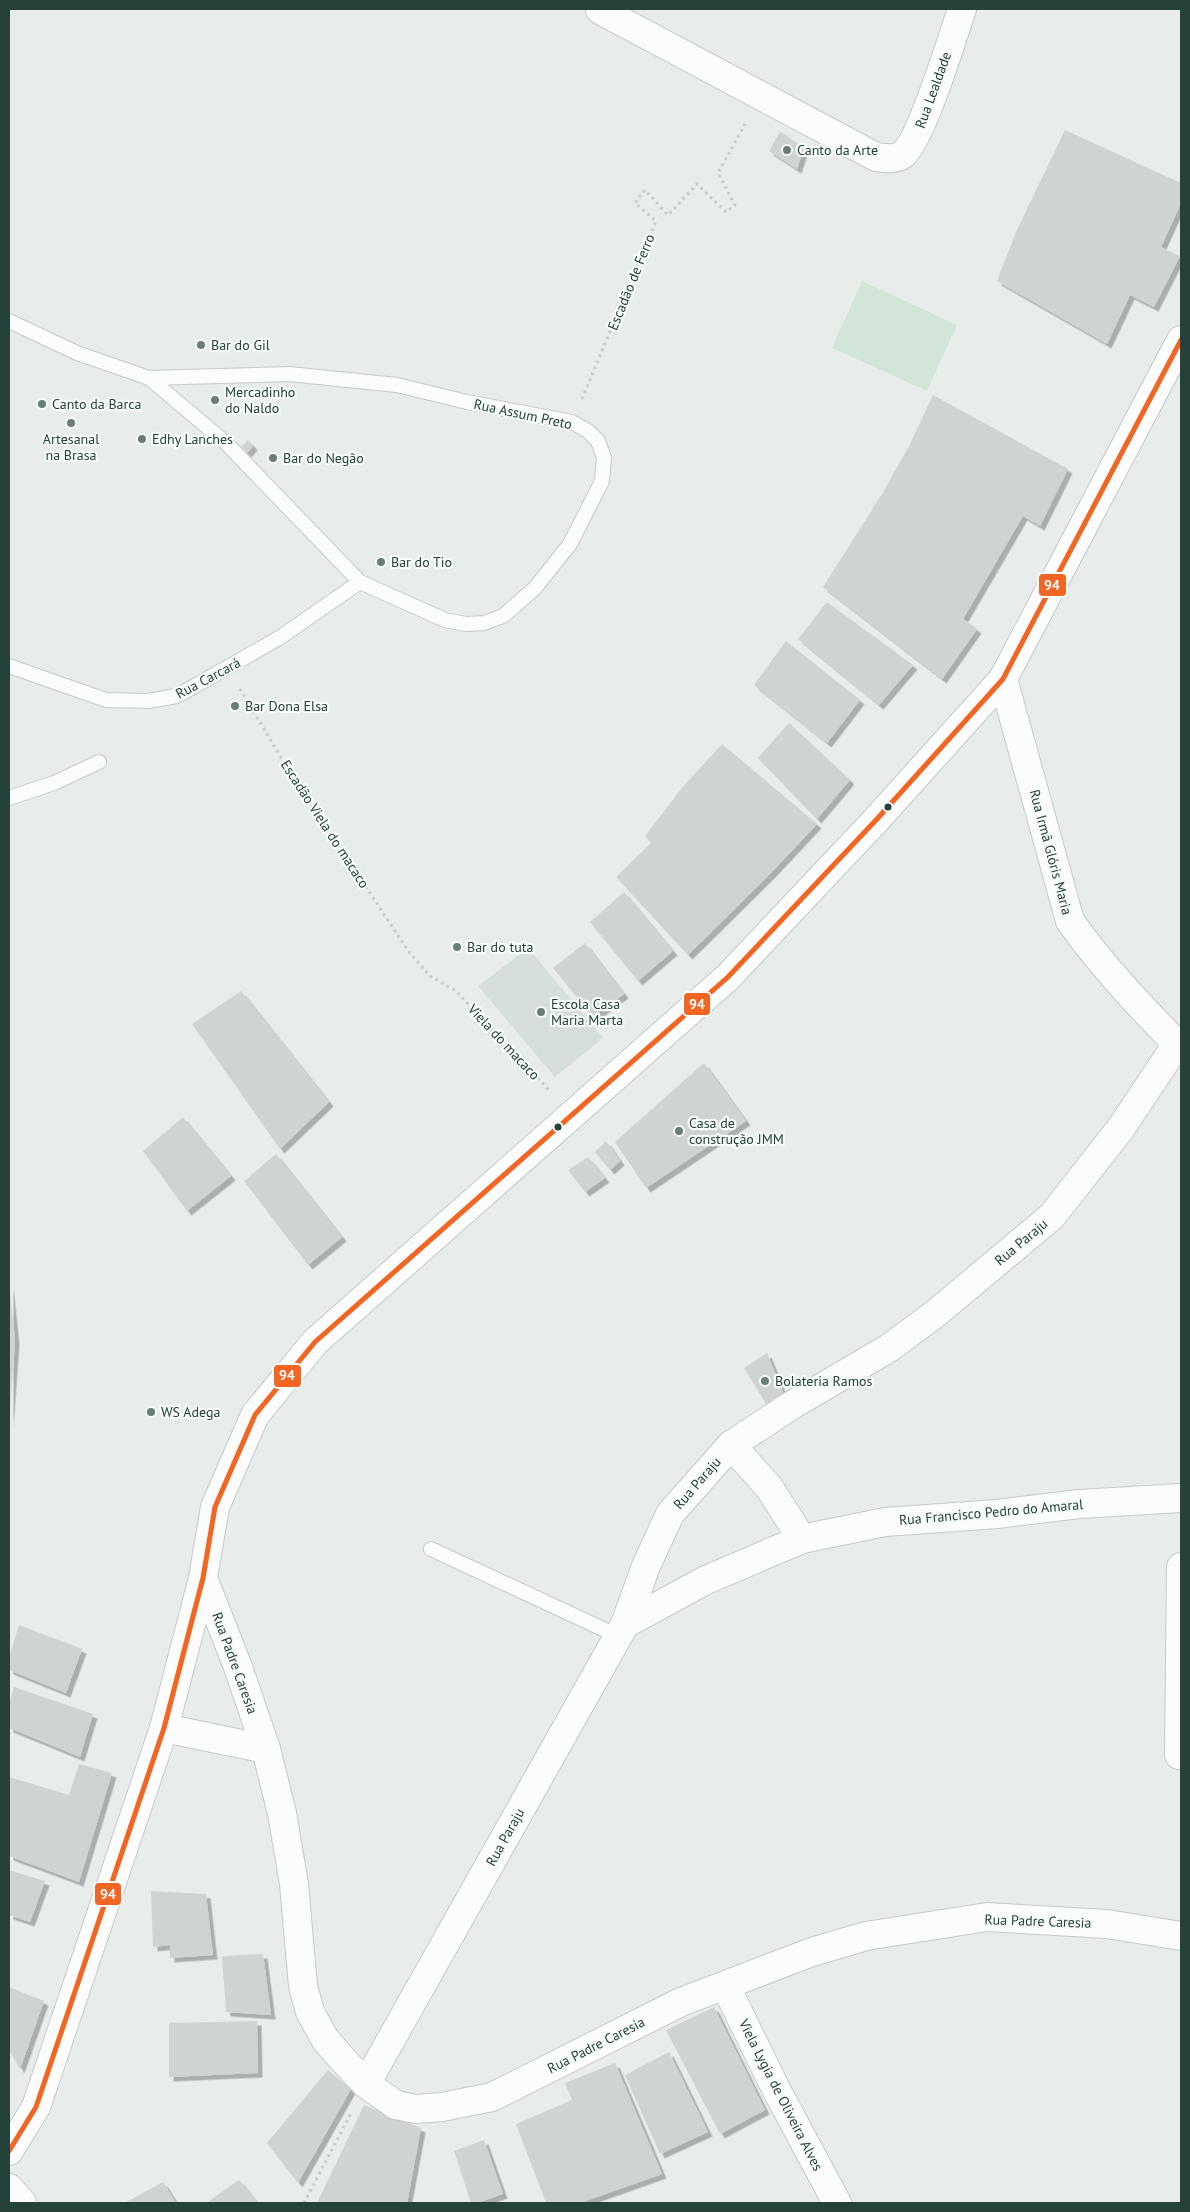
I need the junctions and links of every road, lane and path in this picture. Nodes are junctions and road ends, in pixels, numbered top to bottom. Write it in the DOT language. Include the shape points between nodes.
graph roads {
  1 [pos="962,9"];
  2 [pos="600,10"];
  3 [pos="760,97"];
  4 [pos="9,321"];
  5 [pos="1181,340"];
  6 [pos="149,378"];
  7 [pos="572,422"];
  8 [pos="360,582"];
  9 [pos="9,666"];
  10 [pos="228,668"];
  11 [pos="1003,679"];
  12 [pos="99,762"];
  13 [pos="9,798"];
  14 [pos="430,976"];
  15 [pos="1179,1044"];
  16 [pos="572,1116"];
  17 [pos="732,1445"];
  18 [pos="1181,1498"];
  19 [pos="802,1539"];
  20 [pos="431,1550"];
  21 [pos="1181,1567"];
  22 [pos="203,1578"];
  23 [pos="622,1630"];
  24 [pos="164,1728"];
  25 [pos="266,1749"];
  26 [pos="1179,1755"];
  27 [pos="1181,1936"];
  28 [pos="726,1987"];
  29 [pos="366,2084"];
  30 [pos="9,2151"];
  31 [pos="9,2188"];
  32 [pos="22,2203"];
  33 [pos="304,2203"];
  34 [pos="837,2203"];
  1 -- 3 [label="street, Rua Lealdade" via="918,133 902,154 890,159 876,157"];
  2 -- 3 [label="street"];
  3 -- 7 [label="path, Escadão de Ferro" via="718,173 735,205 726,212 696,184 668,215 645,190 635,203 656,221"];
  4 -- 6 [label="lane, Rua Assum Preto" via="77,353"];
  5 -- 11 [label="street"];
  6 -- 7 [label="lane, Rua Assum Preto" via="289,374 397,385"];
  6 -- 8 [label="lane, Rua Assum Preto" via="226,443"];
  7 -- 8 [label="lane, Rua Assum Preto" via="598,441 604,458 602,481 570,544 535,588 503,616 484,623 446,620"];
  8 -- 10 [label="lane, Rua Carcará" via="279,638"];
  9 -- 10 [label="lane, Rua Carcará" via="106,700 139,701 177,696"];
  10 -- 14 [label="path, Escadão Viela do macaco" via="288,769 410,952"];
  11 -- 15 [label="street, Rua Irmã Glóris Maria" via="1070,921 1105,968"];
  11 -- 16 [label="street" via="728,977"];
  12 -- 13 [label="lane" via="54,784"];
  14 -- 16 [label="path, Viela do macaco" via="456,991"];
  15 -- 17 [label="street, Rua Paraju" via="1121,1128 1052,1216 935,1314 889,1348"];
  16 -- 22 [label="street" via="315,1342 255,1415 215,1507"];
  17 -- 19 [label="street" via="768,1486"];
  17 -- 23 [label="street, Rua Paraju" via="670,1514"];
  18 -- 19 [label="street, Rua Francisco Pedro do Amaral" via="885,1522"];
  19 -- 23 [label="street, Rua Francisco Pedro do Amaral" via="706,1580"];
  20 -- 23 [label="lane"];
  21 -- 26 [label="street"];
  22 -- 24 [label="street"];
  22 -- 25 [label="street, Rua Padre Caresia"];
  23 -- 29 [label="street, Rua Paraju"];
  24 -- 25 [label="street"];
  24 -- 30 [label="street" via="36,2107"];
  25 -- 29 [label="street, Rua Padre Caresia" via="282,1813 294,1884 303,1986 310,2012 325,2039"];
  27 -- 28 [label="street, Rua Padre Caresia" via="1107,1924 987,1917 866,1936 812,1952"];
  28 -- 29 [label="street, Rua Padre Caresia" via="681,2002 492,2097 416,2109 396,2105"];
  28 -- 34 [label="street, Viela Lygia de Oliveira Alves" via="776,2090"];
  29 -- 33 [label="path"];
  31 -- 32 [label="street"];
}
